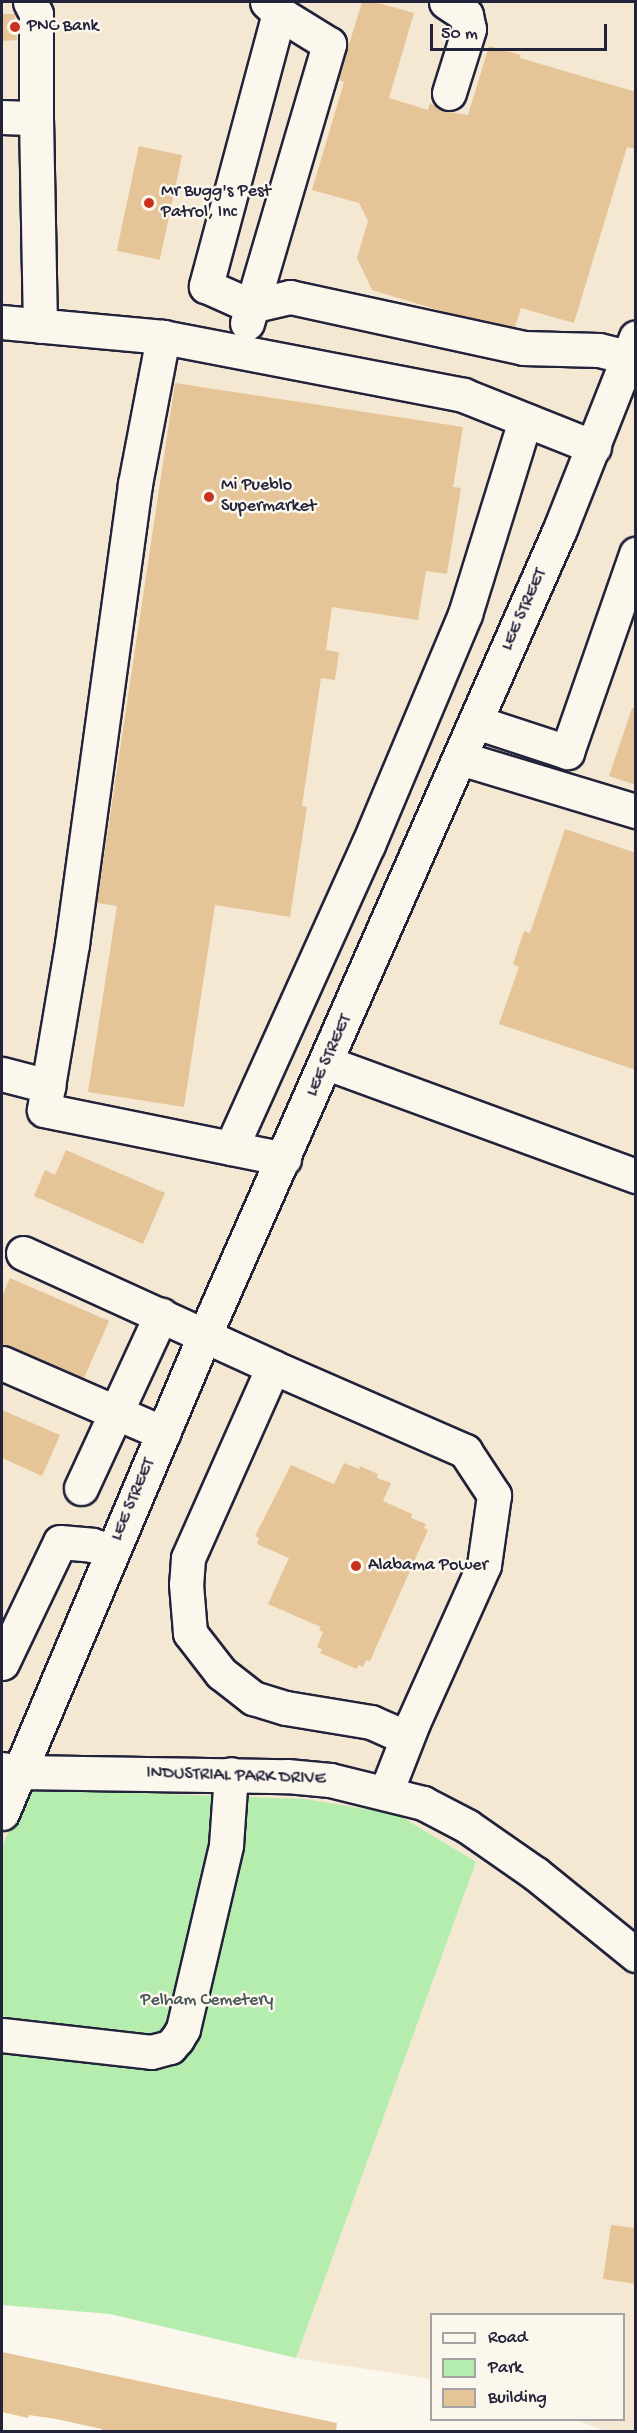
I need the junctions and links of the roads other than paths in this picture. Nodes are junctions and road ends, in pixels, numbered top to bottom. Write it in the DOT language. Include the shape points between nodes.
graph roads {
  1 [pos="30,2"];
  2 [pos="446,2"];
  3 [pos="273,7"];
  4 [pos="449,93"];
  5 [pos="2,117"];
  6 [pos="36,118"];
  7 [pos="251,306"];
  8 [pos="2,322"];
  9 [pos="40,326"];
  10 [pos="163,337"];
  11 [pos="632,347"];
  12 [pos="241,352"];
  13 [pos="623,410"];
  14 [pos="525,420"];
  15 [pos="594,447"];
  16 [pos="636,554"];
  17 [pos="476,722"];
  18 [pos="460,759"];
  19 [pos="636,811"];
  20 [pos="327,1063"];
  21 [pos="2,1074"];
  22 [pos="48,1086"];
  23 [pos="231,1148"];
  24 [pos="284,1159"];
  25 [pos="636,1176"];
  26 [pos="23,1253"];
  27 [pos="161,1315"];
  28 [pos="205,1334"];
  29 [pos="2,1364"];
  30 [pos="273,1367"];
  31 [pos="116,1413"];
  32 [pos="163,1433"];
  33 [pos="81,1488"];
  34 [pos="112,1551"];
  35 [pos="2,1663"];
  36 [pos="407,1738"];
  37 [pos="11,1770"];
  38 [pos="231,1774"];
  39 [pos="386,1792"];
  40 [pos="2,1813"];
  41 [pos="636,1955"];
  42 [pos="2,2035"];
  1 -- 6 [label="street" via="36,14"];
  2 -- 4 [label="street" via="466,15 469,29"];
  3 -- 7 [label="street" via="206,286"];
  3 -- 7 [label="street" via="329,44"];
  5 -- 6 [label="street"];
  6 -- 9 [label="street"];
  7 -- 11 [label="street" via="290,297 523,348"];
  7 -- 12 [label="street"];
  8 -- 9 [label="street"];
  9 -- 10 [label="street"];
  10 -- 12 [label="street"];
  10 -- 22 [label="street" via="135,484 72,944"];
  11 -- 13 [label="street, LEE STREET"];
  12 -- 14 [label="street" via="463,395"];
  13 -- 15 [label="street, LEE STREET"];
  14 -- 15 [label="street"];
  14 -- 23 [label="street" via="465,614 368,845"];
  15 -- 17 [label="street, LEE STREET"];
  16 -- 17 [label="street" via="567,752"];
  17 -- 18 [label="street, LEE STREET"];
  18 -- 19 [label="street"];
  18 -- 20 [label="street, LEE STREET"];
  20 -- 24 [label="street, LEE STREET"];
  20 -- 25 [label="street"];
  21 -- 22 [label="street"];
  22 -- 23 [label="street" via="44,1110"];
  23 -- 24 [label="street"];
  24 -- 28 [label="street, LEE STREET"];
  26 -- 27 [label="street"];
  27 -- 28 [label="street"];
  27 -- 31 [label="street"];
  28 -- 30 [label="street"];
  28 -- 32 [label="street, LEE STREET"];
  29 -- 31 [label="street"];
  30 -- 36 [label="street" via="465,1451 494,1495 484,1565"];
  30 -- 36 [label="street" via="188,1558 190,1633 221,1674 253,1698 286,1708 371,1722"];
  31 -- 32 [label="street"];
  31 -- 33 [label="street"];
  32 -- 34 [label="street, LEE STREET"];
  34 -- 35 [label="street" via="60,1542"];
  34 -- 37 [label="street, LEE STREET"];
  36 -- 39 [label="street"];
  37 -- 38 [label="street, INDUSTRIAL PARK DRIVE"];
  37 -- 40 [label="street, LEE STREET"];
  38 -- 39 [label="street, INDUSTRIAL PARK DRIVE" via="330,1780"];
  38 -- 42 [label="street" via="226,1845 183,2028 170,2047 151,2052"];
  39 -- 41 [label="street, INDUSTRIAL PARK DRIVE" via="423,1803 467,1826 536,1874"];
}
